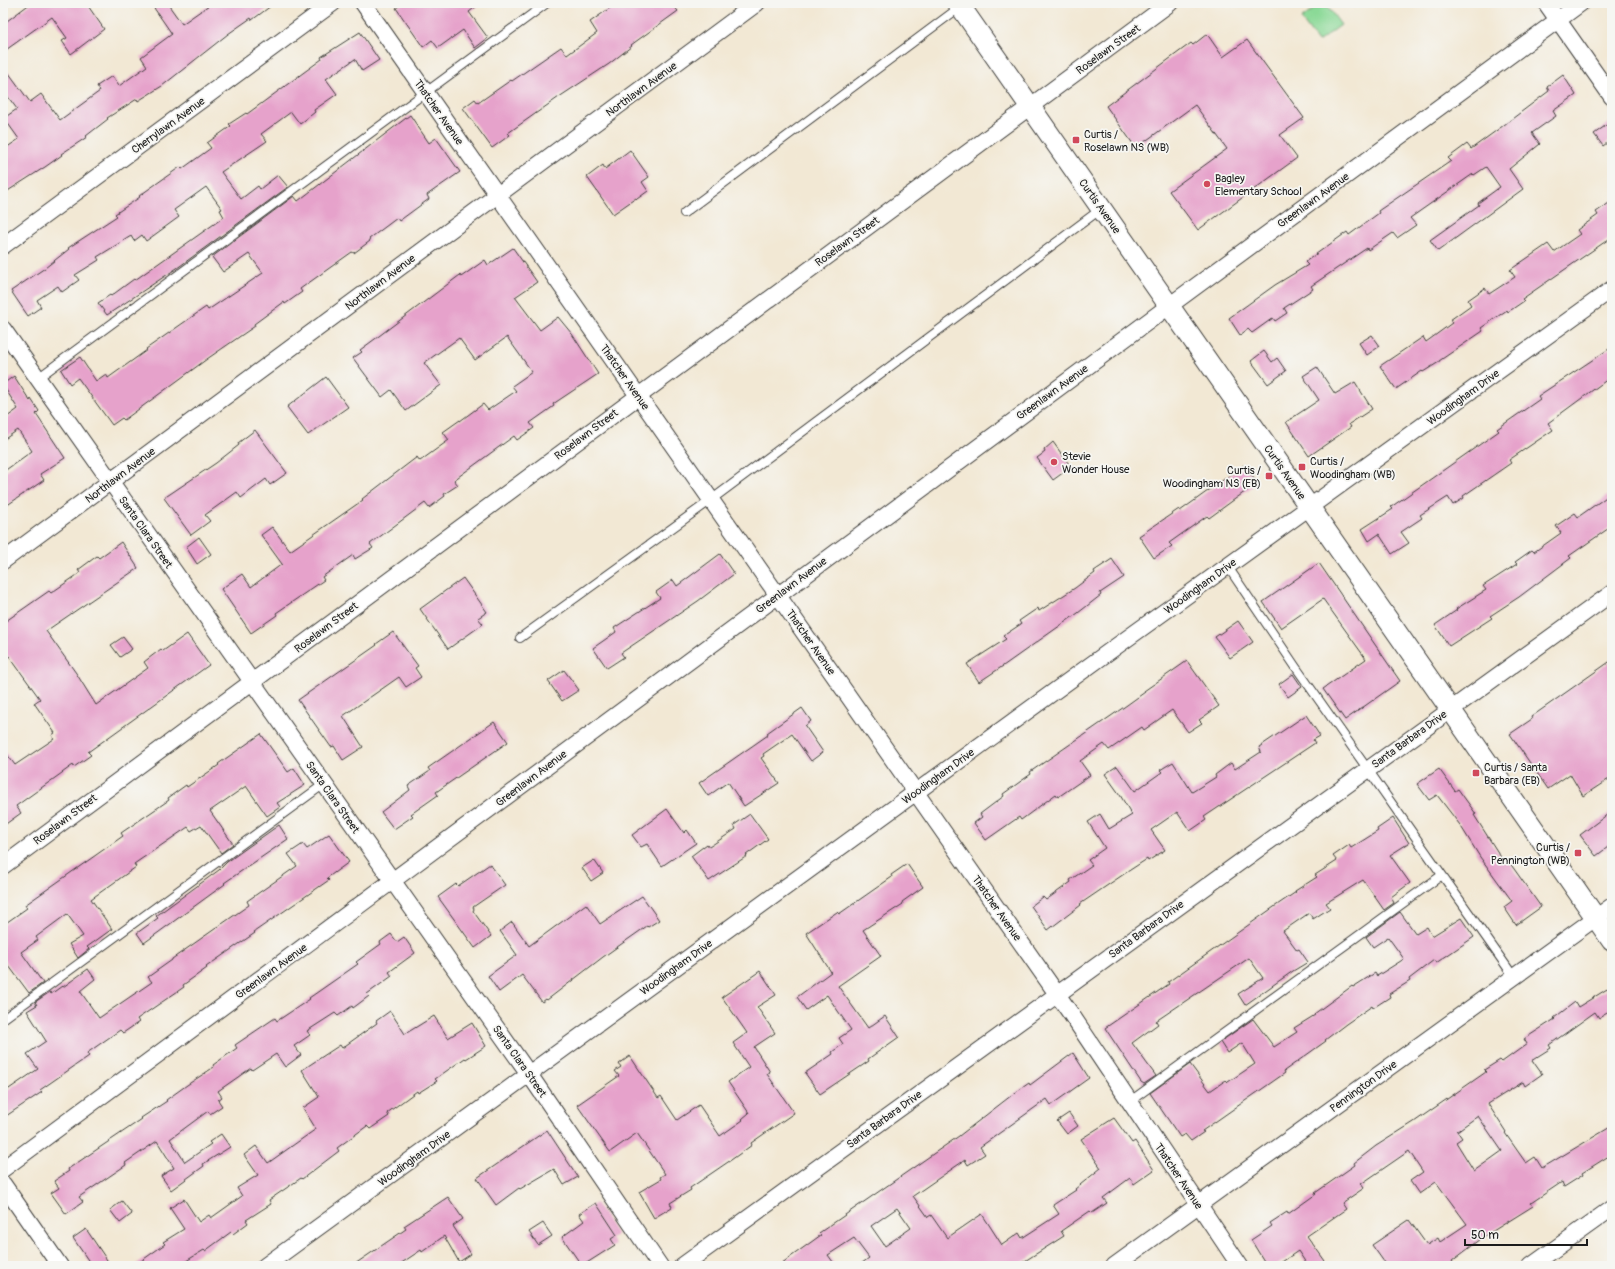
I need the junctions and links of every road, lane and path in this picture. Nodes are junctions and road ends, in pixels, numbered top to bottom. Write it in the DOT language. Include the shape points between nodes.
graph roads {
  1 [pos="333,3"];
  2 [pos="363,3"];
  3 [pos="547,3"];
  4 [pos="757,3"];
  5 [pos="1170,3"];
  6 [pos="1546,3"];
  7 [pos="1581,3"];
  8 [pos="961,4"];
  9 [pos="1558,20"];
  10 [pos="425,92"];
  11 [pos="1612,97"];
  12 [pos="1030,106"];
  13 [pos="497,195"];
  14 [pos="1102,209"];
  15 [pos="684,214"];
  16 [pos="3,246"];
  17 [pos="1612,289"];
  18 [pos="1169,306"];
  19 [pos="3,329"];
  20 [pos="38,378"];
  21 [pos="638,396"];
  22 [pos="111,481"];
  23 [pos="711,500"];
  24 [pos="1310,508"];
  25 [pos="3,561"];
  26 [pos="1228,567"];
  27 [pos="1612,593"];
  28 [pos="778,595"];
  29 [pos="520,638"];
  30 [pos="252,681"];
  31 [pos="1451,709"];
  32 [pos="1368,769"];
  33 [pos="324,784"];
  34 [pos="916,792"];
  35 [pos="3,866"];
  36 [pos="1442,875"];
  37 [pos="393,881"];
  38 [pos="1612,906"];
  39 [pos="1596,917"];
  40 [pos="1612,941"];
  41 [pos="1514,977"];
  42 [pos="1057,994"];
  43 [pos="3,1019"];
  44 [pos="529,1074"];
  45 [pos="1129,1102"];
  46 [pos="3,1169"];
  47 [pos="3,1184"];
  48 [pos="1198,1205"];
  49 [pos="1612,1208"];
  50 [pos="1536,1265"];
  51 [pos="60,1266"];
  52 [pos="265,1266"];
  53 [pos="660,1266"];
  54 [pos="682,1266"];
  55 [pos="1114,1266"];
  56 [pos="1240,1266"];
  1 -- 16 [label="street, Cherrylawn Avenue"];
  2 -- 10 [label="street, Thatcher Avenue"];
  3 -- 10 [label="lane"];
  4 -- 13 [label="street, Northlawn Avenue"];
  5 -- 12 [label="street, Roselawn Street"];
  6 -- 9 [label="street"];
  7 -- 9 [label="street, Greenlawn Avenue"];
  8 -- 12 [label="street, Curtis Avenue"];
  8 -- 15 [label="lane"];
  9 -- 11 [label="street"];
  9 -- 18 [label="street, Greenlawn Avenue"];
  10 -- 13 [label="street, Thatcher Avenue"];
  10 -- 20 [label="lane"];
  12 -- 14 [label="street, Curtis Avenue"];
  12 -- 21 [label="street, Roselawn Street"];
  13 -- 21 [label="street, Thatcher Avenue"];
  13 -- 22 [label="street, Northlawn Avenue"];
  14 -- 18 [label="street, Curtis Avenue"];
  14 -- 23 [label="lane"];
  17 -- 24 [label="street, Woodingham Drive"];
  18 -- 24 [label="street, Curtis Avenue"];
  18 -- 28 [label="street, Greenlawn Avenue"];
  19 -- 20 [label="street, Santa Clara Street"];
  20 -- 22 [label="street, Santa Clara Street"];
  21 -- 23 [label="street, Thatcher Avenue"];
  21 -- 30 [label="street, Roselawn Street"];
  22 -- 25 [label="street, Northlawn Avenue"];
  22 -- 30 [label="street, Santa Clara Street"];
  23 -- 28 [label="street, Thatcher Avenue"];
  23 -- 29 [label="lane"];
  24 -- 26 [label="street, Woodingham Drive"];
  24 -- 31 [label="street, Curtis Avenue"];
  26 -- 32 [label="lane"];
  26 -- 34 [label="street, Woodingham Drive"];
  27 -- 31 [label="street, Santa Barbara Drive"];
  28 -- 34 [label="street, Thatcher Avenue"];
  28 -- 37 [label="street, Greenlawn Avenue"];
  30 -- 33 [label="street, Santa Clara Street"];
  30 -- 35 [label="street, Roselawn Street"];
  31 -- 32 [label="street, Santa Barbara Drive"];
  31 -- 39 [label="street, Curtis Avenue"];
  32 -- 36 [label="lane"];
  32 -- 42 [label="street, Santa Barbara Drive"];
  33 -- 37 [label="street, Santa Clara Street"];
  33 -- 43 [label="lane"];
  34 -- 42 [label="street, Thatcher Avenue"];
  34 -- 44 [label="street, Woodingham Drive"];
  36 -- 41 [label="lane"];
  36 -- 45 [label="lane"];
  37 -- 44 [label="street, Santa Clara Street"];
  37 -- 46 [label="street, Greenlawn Avenue"];
  38 -- 39 [label="street, Pennington Drive"];
  39 -- 40 [label="street, Curtis Avenue"];
  39 -- 41 [label="street, Pennington Drive"];
  41 -- 48 [label="street, Pennington Drive"];
  42 -- 45 [label="street, Thatcher Avenue"];
  42 -- 54 [label="street, Santa Barbara Drive"];
  44 -- 52 [label="street, Woodingham Drive"];
  44 -- 53 [label="street, Santa Clara Street"];
  45 -- 48 [label="street, Thatcher Avenue"];
  47 -- 51 [label="street"];
  48 -- 55 [label="street, Pennington Drive"];
  48 -- 56 [label="street, Thatcher Avenue"];
  49 -- 50 [label="street"];
}
